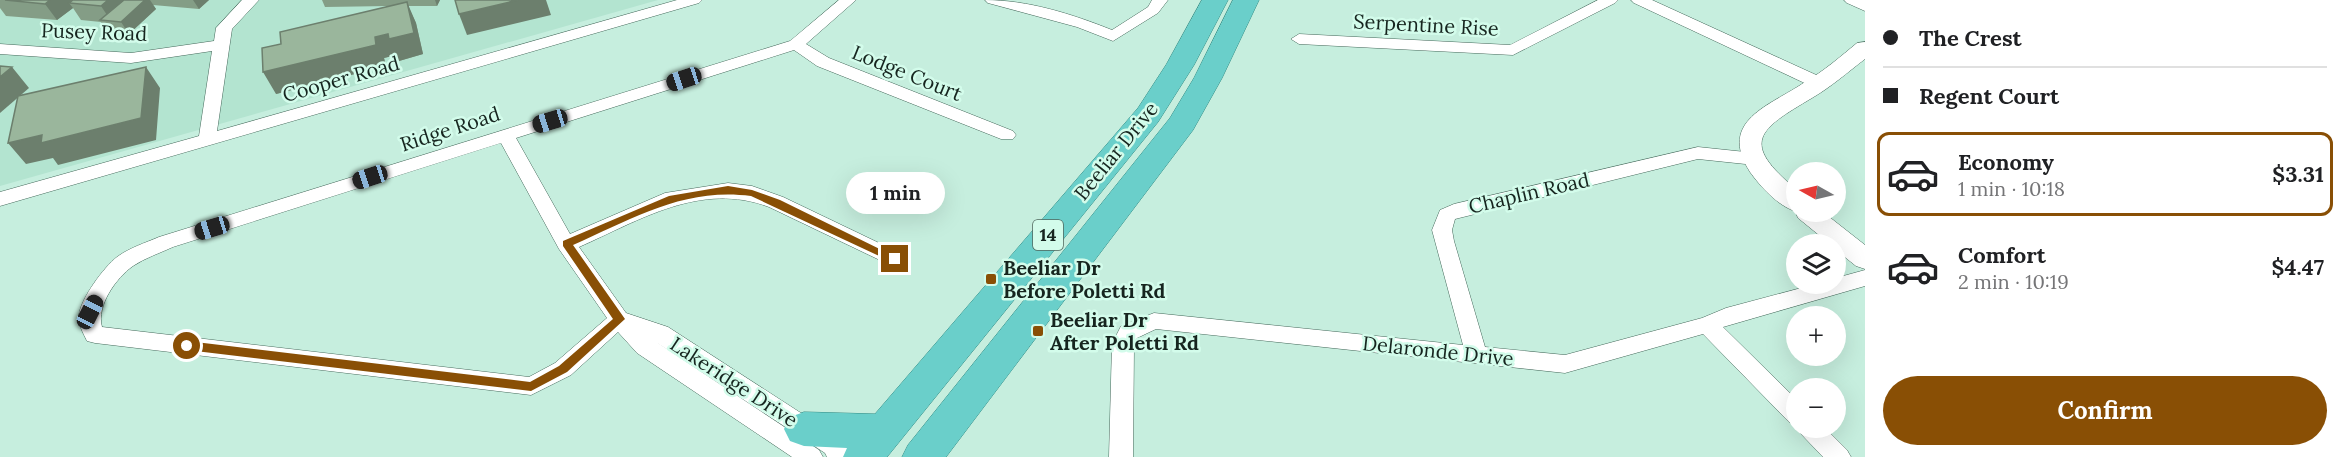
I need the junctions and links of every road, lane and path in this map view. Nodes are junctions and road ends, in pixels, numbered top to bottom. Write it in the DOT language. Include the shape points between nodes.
graph roads {
  1 [pos="251,0"];
  2 [pos="694,0"];
  3 [pos="848,0"];
  4 [pos="993,0"];
  5 [pos="1160,0"];
  6 [pos="1215,0"];
  7 [pos="1246,0"];
  8 [pos="1610,0"];
  9 [pos="1639,0"];
  10 [pos="1852,0"];
  11 [pos="1865,6"];
  12 [pos="1299,39"];
  13 [pos="796,44"];
  14 [pos="222,45"];
  15 [pos="1865,48"];
  16 [pos="0,49"];
  17 [pos="1820,83"];
  18 [pos="506,135"];
  19 [pos="1007,135"];
  20 [pos="207,139"];
  21 [pos="1755,159"];
  22 [pos="1786,194"];
  23 [pos="0,199"];
  24 [pos="1819,222"];
  25 [pos="566,244"];
  26 [pos="895,259"];
  27 [pos="1865,259"];
  28 [pos="1865,278"];
  29 [pos="619,319"];
  30 [pos="1707,325"];
  31 [pos="1477,355"];
  32 [pos="1786,404"];
  33 [pos="1820,438"];
  34 [pos="808,443"];
  35 [pos="874,443"];
  36 [pos="841,457"];
  37 [pos="922,457"];
  38 [pos="1121,457"];
  39 [pos="1839,457"];
  1 -- 14 [label="street" via="224,28"];
  2 -- 20 [label="street, Cooper Road"];
  3 -- 13 [label="street, Ridge Road"];
  4 -- 5 [label="street" via="1113,36 1146,15"];
  6 -- 35 [label="highway, Beeliar Drive / 14" via="1148,115"];
  7 -- 37 [label="highway, Beeliar Drive / 14" via="1182,123"];
  8 -- 12 [label="street, Serpentine Rise" via="1513,50"];
  9 -- 17 [label="street"];
  10 -- 11 [label="street"];
  13 -- 18 [label="street, Ridge Road"];
  13 -- 19 [label="street, Lodge Court" via="823,63"];
  14 -- 16 [label="street, Pusey Road" via="131,58"];
  14 -- 20 [label="street"];
  15 -- 17 [label="street"];
  17 -- 21 [label="street" via="1756,126 1751,136"];
  18 -- 25 [label="street, Lakeridge Drive"];
  18 -- 29 [label="street, Ridge Road" via="140,253 122,263 102,290 90,312 90,327 95,335 531,386 563,369"];
  20 -- 23 [label="street, Cooper Road"];
  21 -- 22 [label="street"];
  21 -- 31 [label="street, Chaplin Road" via="1698,153 1447,215 1442,230 1444,241"];
  24 -- 27 [label="street"];
  25 -- 26 [label="street" via="672,198 728,190 776,202"];
  25 -- 29 [label="street, Lakeridge Drive"];
  28 -- 30 [label="street, Delaronde Drive" via="1726,316"];
  29 -- 34 [label="street, Lakeridge Drive" via="645,346"];
  30 -- 31 [label="street, Delaronde Drive" via="1565,364"];
  30 -- 32 [label="street"];
  31 -- 38 [label="street, Delaronde Drive" via="1154,321 1129,332 1123,344"];
  33 -- 39 [label="street"];
  34 -- 35 [label="highway" via="868,432"];
  34 -- 36 [label="street, Lakeridge Drive" via="833,446"];
}
